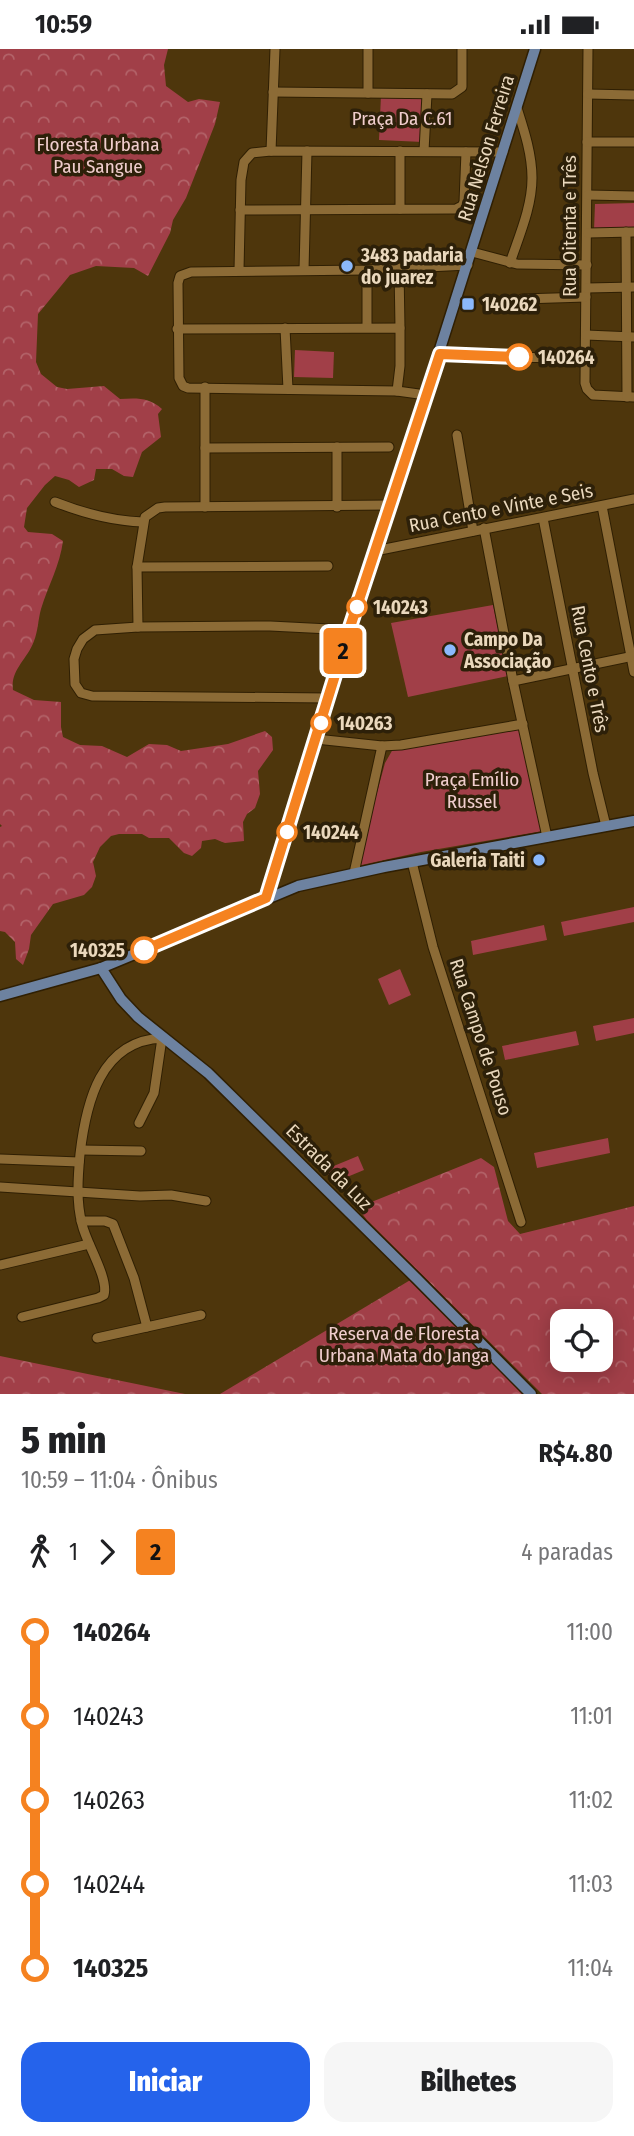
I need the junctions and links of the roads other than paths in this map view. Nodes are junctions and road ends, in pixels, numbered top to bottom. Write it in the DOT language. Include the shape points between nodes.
graph roads {
  1 [pos="275,49"];
  2 [pos="368,49"];
  3 [pos="462,49"];
  4 [pos="536,49"];
  5 [pos="588,49"];
  6 [pos="273,92"];
  7 [pos="368,93"];
  8 [pos="427,94"];
  9 [pos="588,94"];
  10 [pos="634,95"];
  11 [pos="517,108"];
  12 [pos="587,142"];
  13 [pos="634,142"];
  14 [pos="271,151"];
  15 [pos="307,151"];
  16 [pos="400,151"];
  17 [pos="424,151"];
  18 [pos="466,152"];
  19 [pos="503,152"];
  20 [pos="588,195"];
  21 [pos="634,196"];
  22 [pos="400,209"];
  23 [pos="240,210"];
  24 [pos="306,210"];
  25 [pos="630,232"];
  26 [pos="588,233"];
  27 [pos="472,252"];
  28 [pos="510,263"];
  29 [pos="468,265"];
  30 [pos="587,265"];
  31 [pos="399,268"];
  32 [pos="239,270"];
  33 [pos="304,270"];
  34 [pos="367,270"];
  35 [pos="631,287"];
  36 [pos="587,292"];
  37 [pos="522,299"];
  38 [pos="367,327"];
  39 [pos="285,328"];
  40 [pos="177,329"];
  41 [pos="400,329"];
  42 [pos="586,335"];
  43 [pos="630,337"];
  44 [pos="440,354"];
  45 [pos="586,358"];
  46 [pos="205,387"];
  47 [pos="288,389"];
  48 [pos="397,391"];
  49 [pos="426,395"];
  50 [pos="630,397"];
  51 [pos="457,435"];
  52 [pos="337,447"];
  53 [pos="389,447"];
  54 [pos="205,448"];
  55 [pos="634,499"];
  56 [pos="55,502"];
  57 [pos="390,505"];
  58 [pos="602,506"];
  59 [pos="205,507"];
  60 [pos="337,507"];
  61 [pos="543,518"];
  62 [pos="144,519"];
  63 [pos="484,528"];
  64 [pos="473,531"];
  65 [pos="375,551"];
  66 [pos="328,566"];
  67 [pos="137,567"];
  68 [pos="138,627"];
  69 [pos="349,630"];
  70 [pos="633,657"];
  71 [pos="573,670"];
  72 [pos="634,673"];
  73 [pos="513,681"];
  74 [pos="329,698"];
  75 [pos="523,724"];
  76 [pos="316,739"];
  77 [pos="382,746"];
  78 [pos="634,821"];
  79 [pos="606,826"];
  80 [pos="547,837"];
  81 [pos="412,862"];
  82 [pos="354,873"];
  83 [pos="266,898"];
  84 [pos="101,968"];
  85 [pos="0,996"];
  86 [pos="162,1038"];
  87 [pos="139,1123"];
  88 [pos="81,1150"];
  89 [pos="141,1151"];
  90 [pos="0,1159"];
  91 [pos="79,1162"];
  92 [pos="0,1188"];
  93 [pos="78,1193"];
  94 [pos="206,1201"];
  95 [pos="81,1220"];
  96 [pos="521,1221"];
  97 [pos="89,1244"];
  98 [pos="0,1265"];
  99 [pos="201,1315"];
  100 [pos="22,1317"];
  101 [pos="147,1327"];
  102 [pos="97,1338"];
  103 [pos="531,1394"];
  1 -- 6 [label="street"];
  2 -- 7 [label="street"];
  3 -- 8 [label="street" via="461,90"];
  4 -- 11 [label="main road, Rua Nelson Ferreira"];
  5 -- 9 [label="street, Rua Oitenta e Três"];
  6 -- 7 [label="street"];
  6 -- 14 [label="street"];
  7 -- 8 [label="street"];
  8 -- 17 [label="street"];
  9 -- 10 [label="street"];
  9 -- 12 [label="street, Rua Oitenta e Três"];
  11 -- 19 [label="main road, Rua Nelson Ferreira"];
  11 -- 28 [label="street" via="532,179"];
  12 -- 13 [label="street"];
  12 -- 20 [label="street, Rua Oitenta e Três"];
  14 -- 15 [label="street"];
  14 -- 23 [label="street" via="252,153 244,162"];
  15 -- 16 [label="street"];
  15 -- 24 [label="street"];
  16 -- 17 [label="street"];
  16 -- 22 [label="street"];
  17 -- 18 [label="street"];
  18 -- 19 [label="street"];
  18 -- 22 [label="street" via="462,206"];
  19 -- 27 [label="main road, Rua Nelson Ferreira"];
  20 -- 21 [label="street"];
  20 -- 26 [label="street, Rua Oitenta e Três"];
  22 -- 24 [label="street"];
  23 -- 24 [label="street"];
  23 -- 32 [label="street"];
  24 -- 33 [label="street"];
  25 -- 26 [label="street"];
  25 -- 35 [label="street"];
  26 -- 30 [label="street, Rua Oitenta e Três"];
  27 -- 28 [label="street"];
  27 -- 29 [label="main road, Rua Nelson Ferreira"];
  28 -- 30 [label="street"];
  29 -- 31 [label="street"];
  29 -- 44 [label="main road, Rua Nelson Ferreira"];
  30 -- 36 [label="street, Rua Oitenta e Três"];
  31 -- 34 [label="street"];
  31 -- 41 [label="street"];
  32 -- 33 [label="street"];
  32 -- 40 [label="street" via="180,276"];
  33 -- 34 [label="street"];
  34 -- 38 [label="street"];
  35 -- 36 [label="street"];
  35 -- 43 [label="street"];
  36 -- 37 [label="street"];
  36 -- 42 [label="street, Rua Oitenta e Três"];
  38 -- 39 [label="street"];
  38 -- 41 [label="street"];
  39 -- 40 [label="street"];
  39 -- 47 [label="street"];
  40 -- 46 [label="street" via="179,378 188,388"];
  41 -- 48 [label="street"];
  42 -- 43 [label="street"];
  42 -- 45 [label="street, Rua Oitenta e Três"];
  43 -- 50 [label="street"];
  44 -- 45 [label="street"];
  44 -- 49 [label="main road, Rua Nelson Ferreira"];
  45 -- 50 [label="street, Rua Oitenta e Três" via="587,389 593,395"];
  46 -- 47 [label="street"];
  46 -- 54 [label="street"];
  47 -- 48 [label="street"];
  48 -- 49 [label="street"];
  49 -- 57 [label="main road, Rua Nelson Ferreira"];
  51 -- 64 [label="street"];
  52 -- 53 [label="street"];
  52 -- 54 [label="street"];
  52 -- 60 [label="street"];
  54 -- 59 [label="street"];
  55 -- 58 [label="street, Rua Cento e Vinte e Seis"];
  56 -- 62 [label="street" via="122,520"];
  57 -- 60 [label="street"];
  57 -- 65 [label="main road, Rua Nelson Ferreira"];
  58 -- 61 [label="street, Rua Cento e Vinte e Seis"];
  58 -- 70 [label="street"];
  59 -- 60 [label="street"];
  59 -- 62 [label="street" via="158,508"];
  61 -- 63 [label="street, Rua Cento e Vinte e Seis"];
  61 -- 71 [label="street, Rua Cento e Três"];
  62 -- 67 [label="street"];
  63 -- 64 [label="street, Rua Cento e Vinte e Seis"];
  63 -- 73 [label="street"];
  64 -- 65 [label="street, Rua Cento e Vinte e Seis"];
  65 -- 69 [label="main road, Rua Nelson Ferreira"];
  66 -- 67 [label="street"];
  67 -- 68 [label="street"];
  68 -- 69 [label="street"];
  68 -- 74 [label="street" via="95,631 83,639 74,660 75,684 81,693"];
  69 -- 74 [label="main road, Rua Nelson Ferreira"];
  70 -- 71 [label="street"];
  70 -- 72 [label="street"];
  71 -- 73 [label="street"];
  71 -- 79 [label="street, Rua Cento e Três"];
  73 -- 75 [label="street"];
  74 -- 76 [label="main road, Rua Nelson Ferreira"];
  75 -- 77 [label="street"];
  75 -- 80 [label="street"];
  76 -- 77 [label="street"];
  76 -- 83 [label="main road, Rua Nelson Ferreira"];
  77 -- 82 [label="street"];
  78 -- 79 [label="main road"];
  79 -- 80 [label="main road"];
  80 -- 81 [label="main road"];
  81 -- 82 [label="main road"];
  81 -- 96 [label="street, Rua Campo de Pouso" via="437,959"];
  82 -- 83 [label="main road"];
  83 -- 84 [label="main road"];
  84 -- 85 [label="main road"];
  84 -- 86 [label="main road, Estrada da Luz" via="121,999"];
  86 -- 87 [label="street" via="154,1093"];
  86 -- 88 [label="street" via="122,1051 104,1069 86,1114"];
  86 -- 103 [label="main road, Estrada da Luz" via="218,1082"];
  88 -- 89 [label="street"];
  88 -- 91 [label="street"];
  90 -- 91 [label="street"];
  91 -- 93 [label="street"];
  92 -- 93 [label="street"];
  93 -- 94 [label="street" via="171,1195"];
  93 -- 95 [label="street"];
  95 -- 97 [label="street"];
  95 -- 101 [label="street" via="113,1224"];
  97 -- 98 [label="street"];
  97 -- 100 [label="street" via="102,1274 104,1295"];
  99 -- 101 [label="street"];
  101 -- 102 [label="street"];
}
